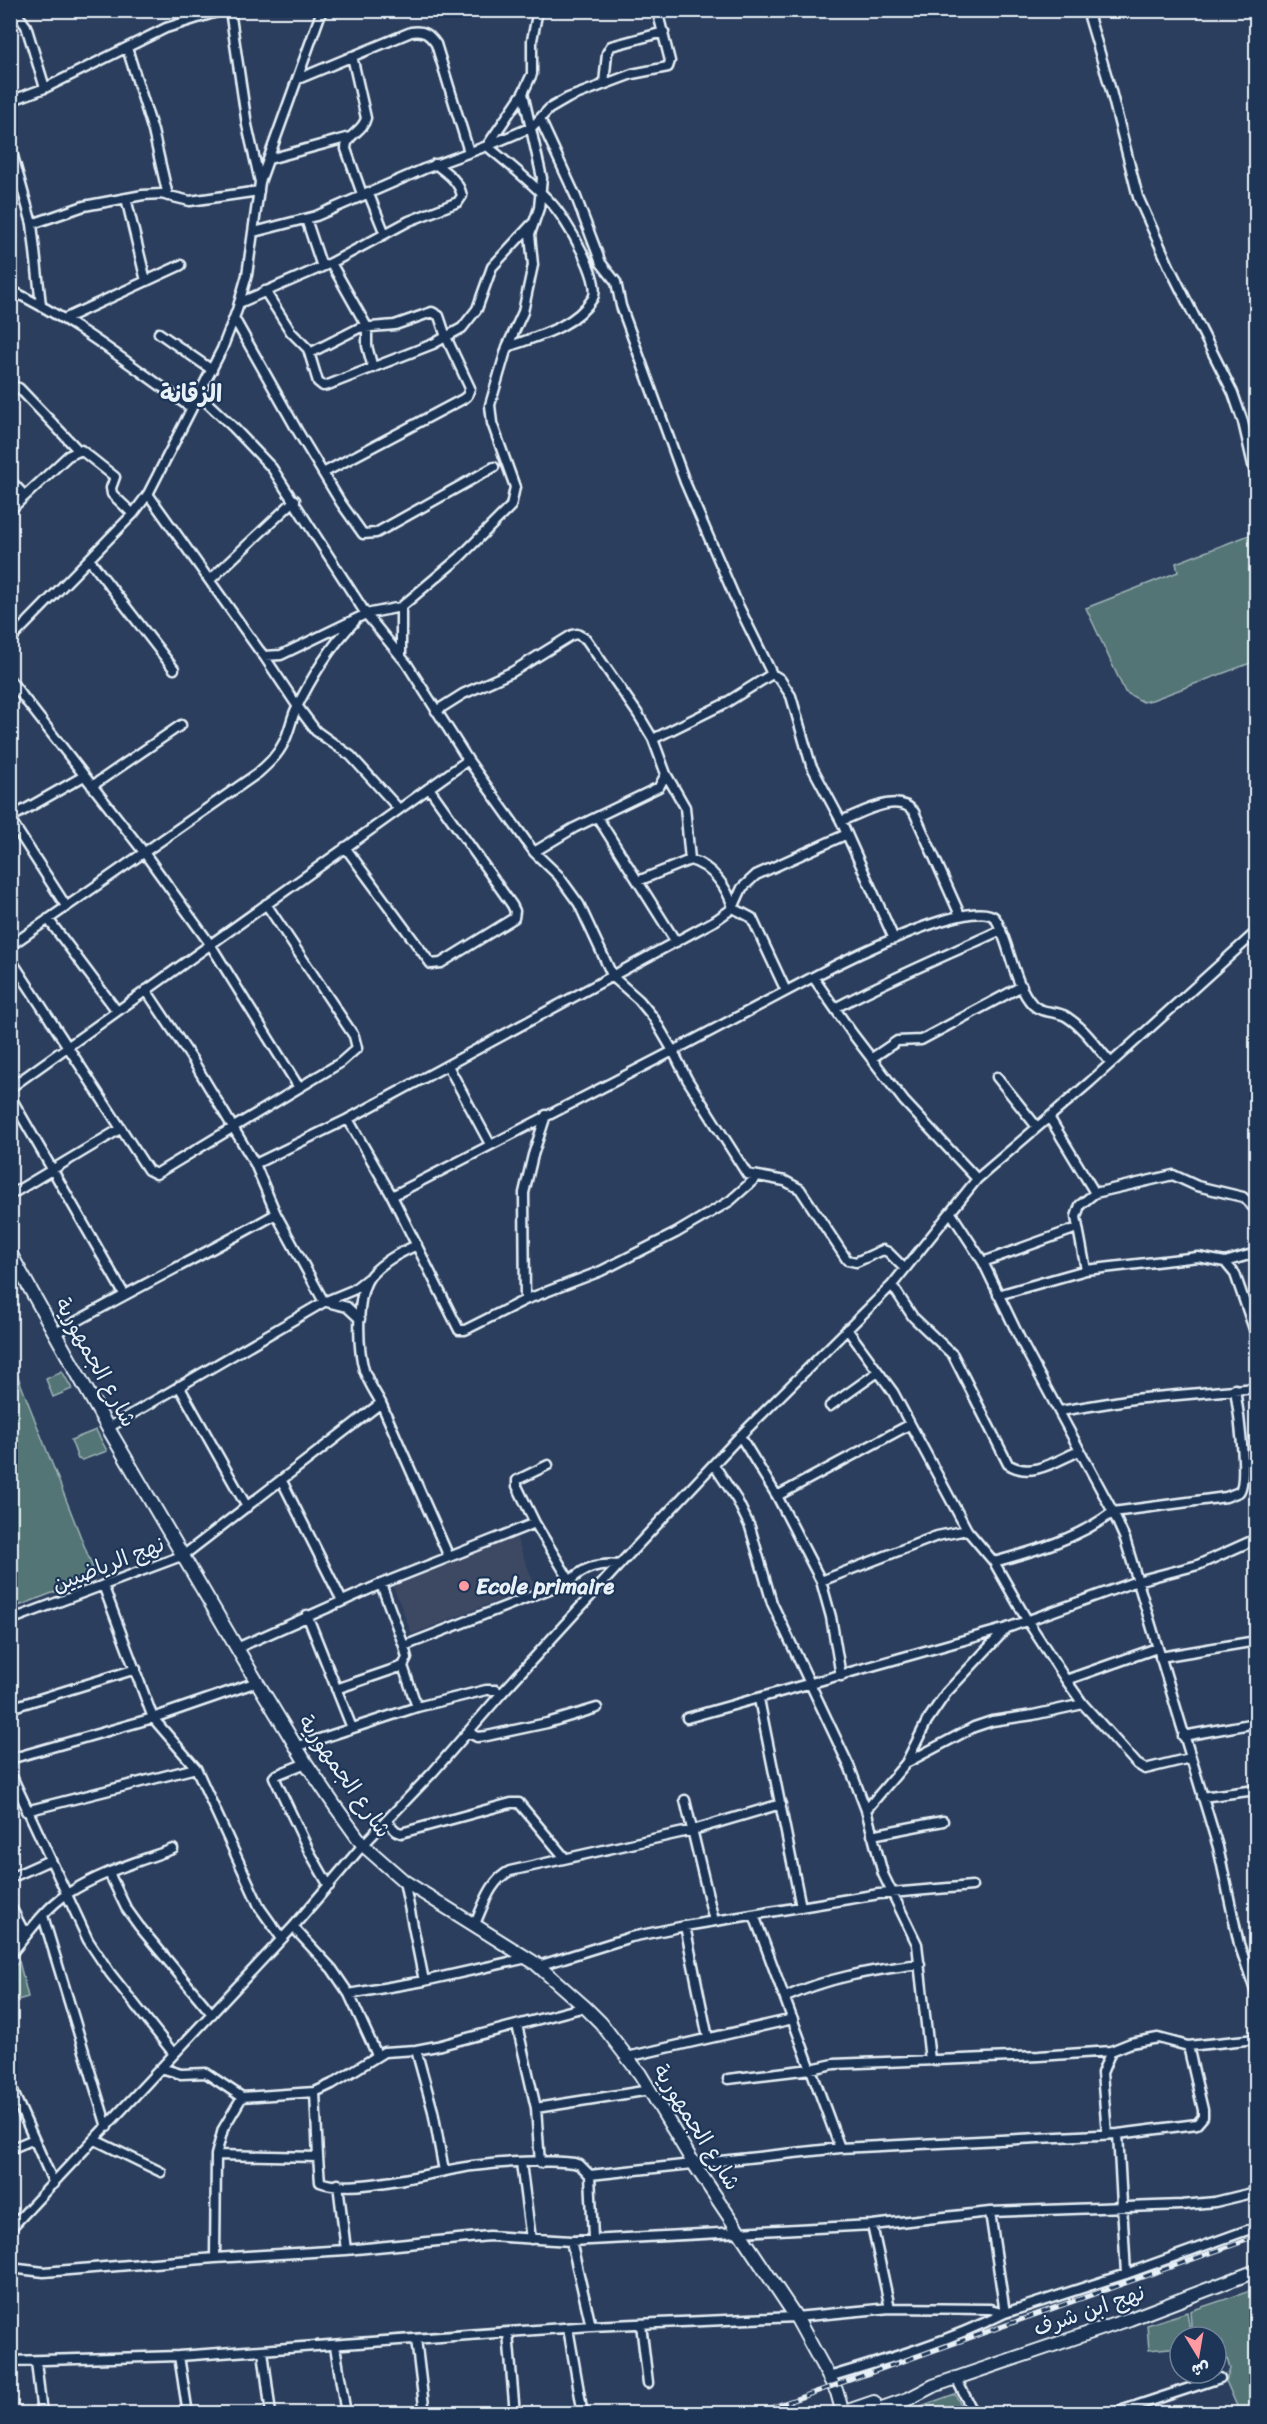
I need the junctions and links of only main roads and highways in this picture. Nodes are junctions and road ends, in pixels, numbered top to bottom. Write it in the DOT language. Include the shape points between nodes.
graph roads {
  1 [pos="10,1252"];
  2 [pos="1257,2271"];
  3 [pos="850,2412"];
  1 -- 3 [label="main road, شارع الجمهورية" via="257,1682 306,1763 363,1845 404,1881 538,1966 585,2007 650,2090 694,2164 796,2317"];
  2 -- 3 [label="main road, نهج ابن شرف" via="1130,2319"];
}
